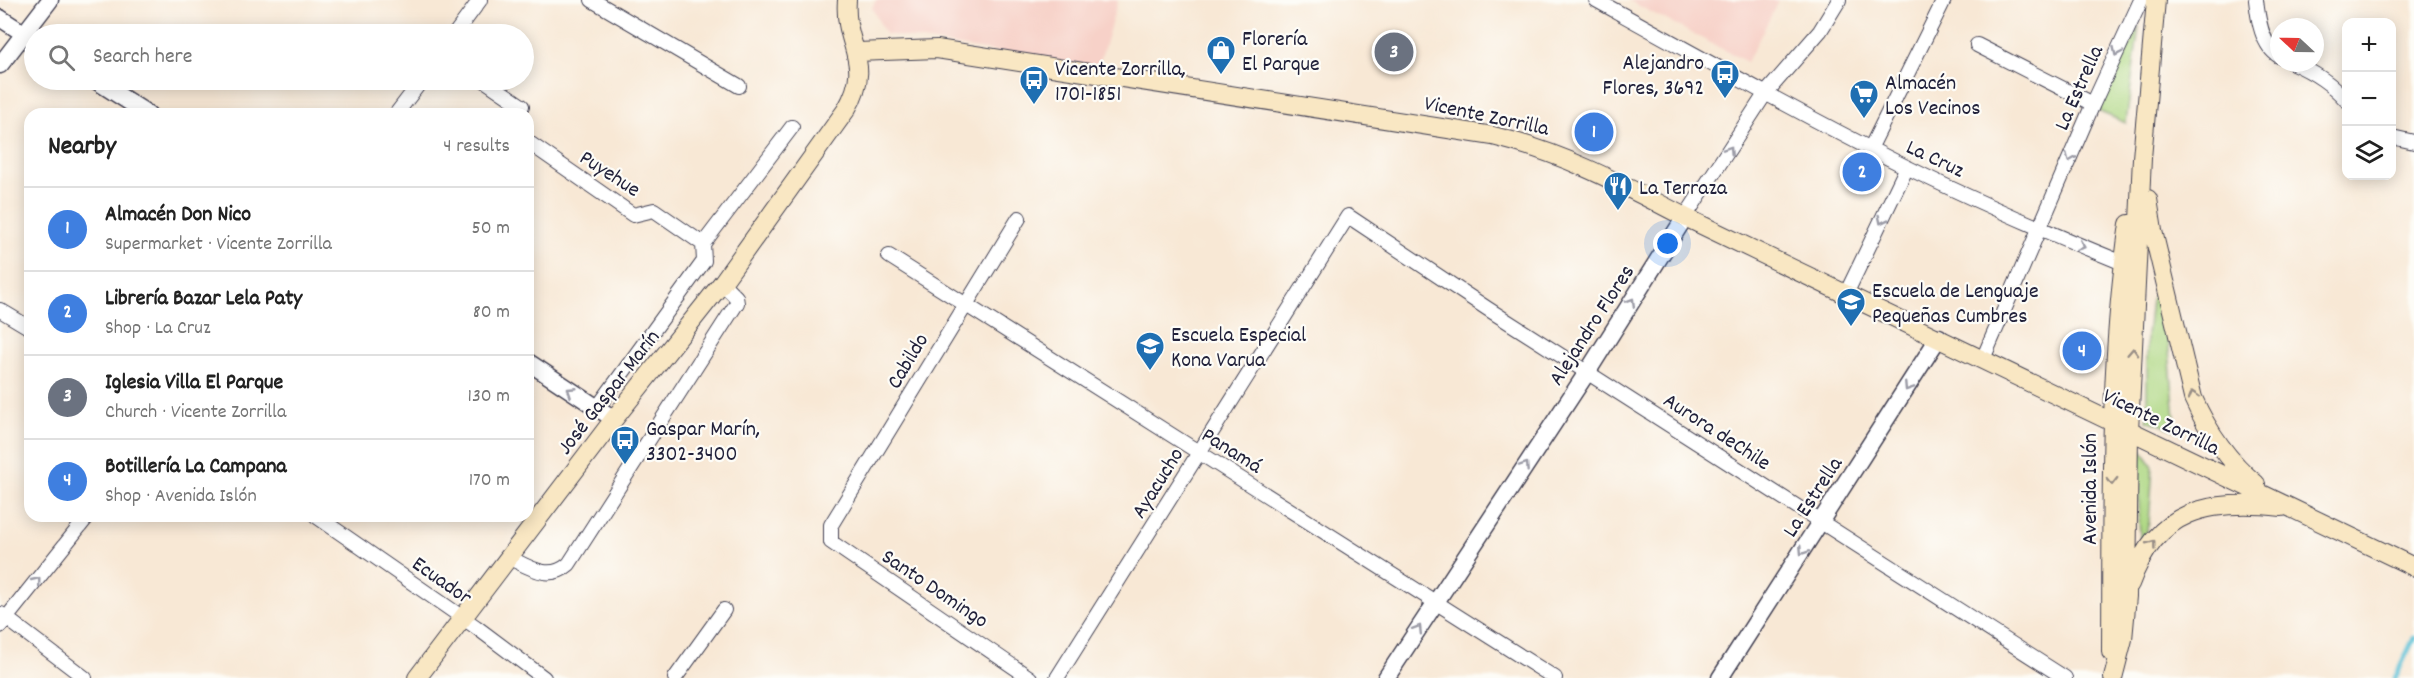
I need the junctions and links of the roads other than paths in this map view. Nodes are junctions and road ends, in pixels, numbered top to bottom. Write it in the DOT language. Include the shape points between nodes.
graph roads {
  1 [pos="50,0"];
  2 [pos="480,0"];
  3 [pos="592,0"];
  4 [pos="847,0"];
  5 [pos="1596,0"];
  6 [pos="1839,0"];
  7 [pos="1944,0"];
  8 [pos="2142,0"];
  9 [pos="2156,0"];
  10 [pos="2256,0"];
  11 [pos="0,18"];
  12 [pos="36,24"];
  13 [pos="462,24"];
  14 [pos="24,34"];
  15 [pos="24,42"];
  16 [pos="1977,45"];
  17 [pos="2270,47"];
  18 [pos="857,52"];
  19 [pos="0,65"];
  20 [pos="2313,72"];
  21 [pos="739,86"];
  22 [pos="111,90"];
  23 [pos="414,90"];
  24 [pos="499,90"];
  25 [pos="1765,94"];
  26 [pos="2342,96"];
  27 [pos="2093,104"];
  28 [pos="139,108"];
  29 [pos="401,108"];
  30 [pos="520,108"];
  31 [pos="792,127"];
  32 [pos="2396,138"];
  33 [pos="2414,142"];
  34 [pos="534,146"];
  35 [pos="1870,149"];
  36 [pos="2142,158"];
  37 [pos="1907,167"];
  38 [pos="1348,216"];
  39 [pos="1685,217"];
  40 [pos="1019,218"];
  41 [pos="2039,229"];
  42 [pos="703,244"];
  43 [pos="889,256"];
  44 [pos="2130,259"];
  45 [pos="722,284"];
  46 [pos="1846,294"];
  47 [pos="965,304"];
  48 [pos="0,310"];
  49 [pos="24,324"];
  50 [pos="1939,337"];
  51 [pos="1983,359"];
  52 [pos="534,366"];
  53 [pos="1588,371"];
  54 [pos="597,408"];
  55 [pos="614,419"];
  56 [pos="2112,423"];
  57 [pos="2129,431"];
  58 [pos="1200,453"];
  59 [pos="2289,505"];
  60 [pos="83,522"];
  61 [pos="325,522"];
  62 [pos="1822,522"];
  63 [pos="831,525"];
  64 [pos="508,557"];
  65 [pos="2414,567"];
  66 [pos="2127,596"];
  67 [pos="1435,601"];
  68 [pos="724,610"];
  69 [pos="462,618"];
  70 [pos="2,619"];
  71 [pos="85,678"];
  72 [pos="417,678"];
  73 [pos="543,678"];
  74 [pos="675,678"];
  75 [pos="1030,678"];
  76 [pos="1057,678"];
  77 [pos="1386,678"];
  78 [pos="1555,678"];
  79 [pos="1719,678"];
  80 [pos="2065,678"];
  81 [pos="2112,678"];
  1 -- 12 [label="street"];
  2 -- 13 [label="street"];
  3 -- 21 [label="street"];
  4 -- 18 [label="main road, José Gaspar Marín" via="847,23"];
  5 -- 25 [label="street, La Cruz"];
  6 -- 25 [label="street, Alejandro Flores" via="1820,31"];
  7 -- 35 [label="street"];
  8 -- 27 [label="street, La Estrella, one-way"];
  9 -- 36 [label="main road, Avenida Islón"];
  10 -- 17 [label="street" via="2262,32"];
  11 -- 14 [label="street"];
  15 -- 19 [label="street"];
  16 -- 27 [label="street"];
  18 -- 39 [label="main road, Vicente Zorrilla" via="937,49 1493,136 1587,166"];
  18 -- 45 [label="main road, José Gaspar Marín" via="859,73 849,105"];
  20 -- 26 [label="street"];
  22 -- 28 [label="street"];
  23 -- 29 [label="street"];
  24 -- 30 [label="street"];
  25 -- 35 [label="street, La Cruz"];
  39 -- 25 [label="street, Alejandro Flores, one-way"];
  27 -- 41 [label="street, La Estrella, one-way"];
  31 -- 42 [label="street"];
  32 -- 33 [label="street"];
  34 -- 42 [label="street, Puyehue" via="633,215 654,210"];
  35 -- 37 [label="street, La Cruz"];
  36 -- 44 [label="main road, Avenida Islón"];
  59 -- 36 [label="main road, one-way" via="2264,490 2232,462 2212,436 2193,398 2153,231"];
  37 -- 41 [label="street, La Cruz"];
  37 -- 46 [label="street, one-way"];
  38 -- 53 [label="street, Aurora deChile"];
  38 -- 58 [label="street, Ayacucho"];
  39 -- 46 [label="main road, Vicente Zorrilla"];
  53 -- 39 [label="street, Alejandro Flores, one-way"];
  40 -- 47 [label="street, Cabildo"];
  41 -- 44 [label="street, La Cruz, one-way"];
  41 -- 51 [label="street, La Estrella"];
  42 -- 54 [label="street" via="704,261"];
  43 -- 47 [label="street, Panamá"];
  44 -- 56 [label="main road, Avenida Islón"];
  57 -- 44 [label="main road, Avenida Islón, one-way"];
  45 -- 55 [label="main road, José Gaspar Marín"];
  45 -- 64 [label="street" via="737,303 569,564 560,571 546,572"];
  46 -- 50 [label="main road, Vicente Zorrilla"];
  47 -- 58 [label="street, Panamá"];
  47 -- 63 [label="street, Cabildo"];
  48 -- 49 [label="street"];
  50 -- 51 [label="main road, Vicente Zorrilla"];
  50 -- 62 [label="street, La Estrella, one-way"];
  51 -- 56 [label="main road, Vicente Zorrilla"];
  54 -- 52 [label="street, one-way"];
  53 -- 62 [label="street, Aurora deChile"];
  67 -- 53 [label="street, Alejandro Flores, one-way"];
  54 -- 55 [label="street"];
  55 -- 64 [label="main road, José Gaspar Marín"];
  56 -- 57 [label="main road, Vicente Zorrilla"];
  56 -- 81 [label="main road, Avenida Islón, one-way"];
  57 -- 59 [label="main road, Vicente Zorrilla"];
  57 -- 66 [label="main road, Avenida Islón"];
  58 -- 67 [label="street, Panamá"];
  58 -- 76 [label="street, Ayacucho"];
  59 -- 65 [label="main road, Vicente Zorrilla"];
  66 -- 59 [label="main road, one-way" via="2150,544 2178,519 2219,505"];
  70 -- 60 [label="street, one-way"];
  61 -- 69 [label="street, Ecuador"];
  62 -- 79 [label="street, La Estrella, one-way"];
  62 -- 80 [label="street, Aurora deChile"];
  63 -- 75 [label="street, Santo Domingo" via="831,542"];
  64 -- 69 [label="main road, José Gaspar Marín"];
  66 -- 81 [label="main road, Avenida Islón" via="2123,639"];
  77 -- 67 [label="street, Alejandro Flores, one-way"];
  67 -- 78 [label="street, Panamá"];
  68 -- 74 [label="street"];
  69 -- 72 [label="main road, José Gaspar Marín"];
  69 -- 73 [label="street, Ecuador"];
  70 -- 71 [label="street"];
}
